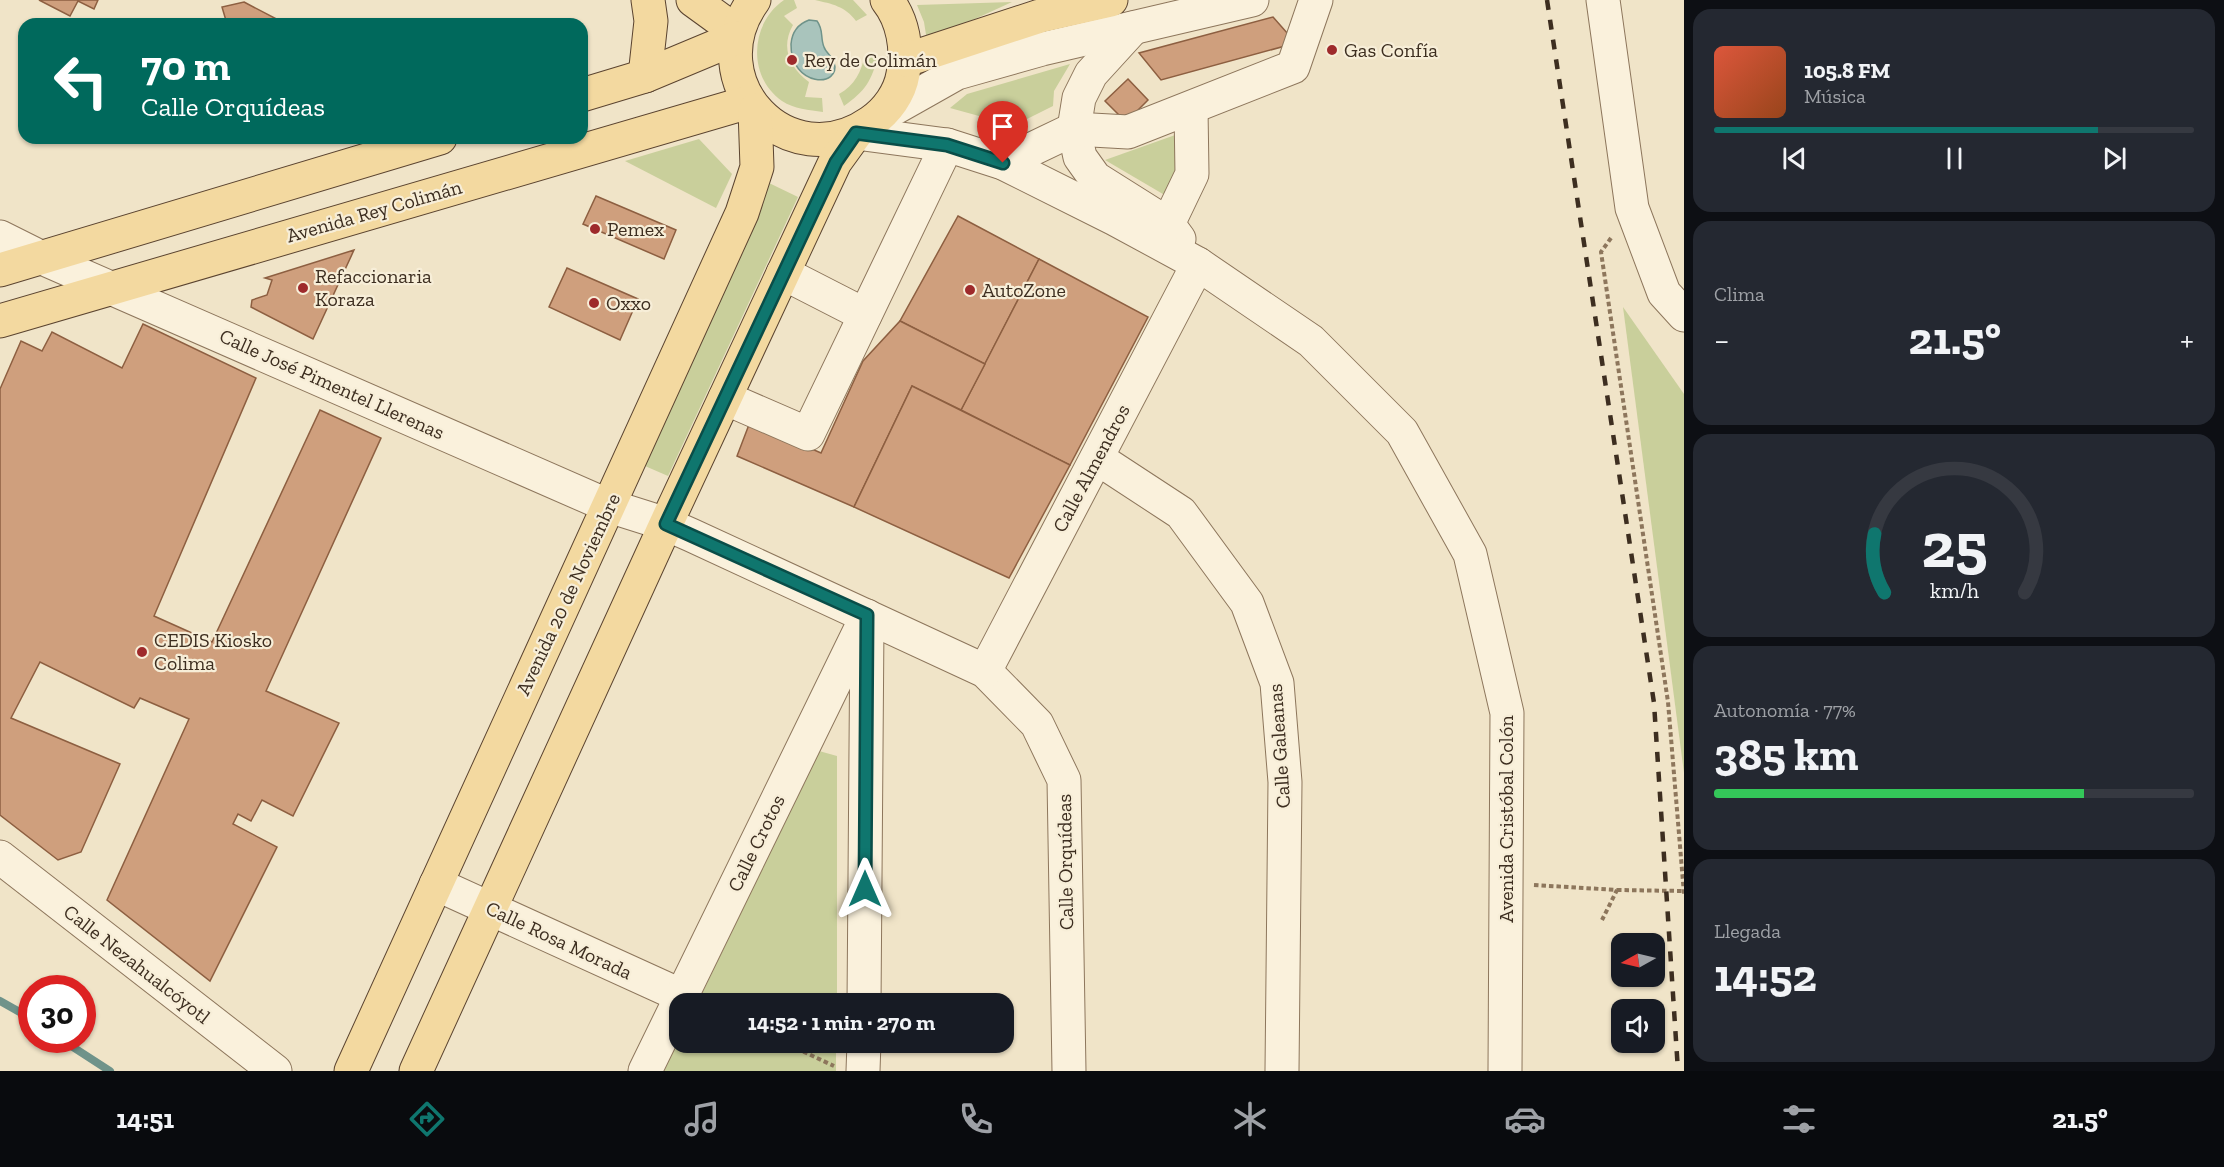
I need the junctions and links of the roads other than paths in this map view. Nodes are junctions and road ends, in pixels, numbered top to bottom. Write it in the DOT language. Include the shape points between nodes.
graph roads {
  1 [pos="648,0"];
  2 [pos="693,0"];
  3 [pos="754,0"];
  4 [pos="1111,0"];
  5 [pos="1252,0"];
  6 [pos="1316,0"];
  7 [pos="1603,0"];
  8 [pos="892,1"];
  9 [pos="1133,28"];
  10 [pos="736,35"];
  11 [pos="906,60"];
  12 [pos="645,76"];
  13 [pos="588,93"];
  14 [pos="752,106"];
  15 [pos="1191,109"];
  16 [pos="868,125"];
  17 [pos="1074,129"];
  18 [pos="420,144"];
  19 [pos="947,145"];
  20 [pos="1003,163"];
  21 [pos="1168,224"];
  22 [pos="0,237"];
  23 [pos="42,258"];
  24 [pos="1198,264"];
  25 [pos="0,270"];
  26 [pos="783,273"];
  27 [pos="112,288"];
  28 [pos="865,315"];
  29 [pos="1684,315"];
  30 [pos="1,320"];
  31 [pos="725,398"];
  32 [pos="1096,458"];
  33 [pos="609,506"];
  34 [pos="666,524"];
  35 [pos="867,615"];
  36 [pos="985,671"];
  37 [pos="0,857"];
  38 [pos="436,884"];
  39 [pos="492,909"];
  40 [pos="675,993"];
  41 [pos="683,993"];
  42 [pos="864,993"];
  43 [pos="669,1022"];
  44 [pos="858,1053"];
  45 [pos="849,1069"];
  46 [pos="275,1071"];
  47 [pos="351,1071"];
  48 [pos="417,1071"];
  49 [pos="645,1071"];
  50 [pos="1069,1071"];
  51 [pos="1282,1071"];
  52 [pos="1505,1071"];
  1 -- 12 [label="main road" via="650,32"];
  2 -- 10 [label="main road"];
  3 -- 10 [label="main road"];
  4 -- 11 [label="main road" via="1040,16"];
  5 -- 9 [label="street"];
  6 -- 15 [label="street" via="1293,68"];
  7 -- 29 [label="street" via="1632,208 1664,292"];
  8 -- 11 [label="main road"];
  9 -- 16 [label="street" via="957,73"];
  9 -- 17 [label="street" via="1091,74 1079,98"];
  10 -- 12 [label="main road"];
  10 -- 14 [label="main road" via="739,82"];
  11 -- 16 [label="main road" via="893,101"];
  12 -- 13 [label="main road"];
  14 -- 16 [label="main road" via="770,124 807,139 827,140"];
  14 -- 27 [label="main road, Avenida Rey Colimán"];
  14 -- 33 [label="main road, Avenida 20 de Noviembre" via="757,167 742,213"];
  15 -- 17 [label="street" via="1128,132"];
  15 -- 21 [label="street" via="1192,174"];
  16 -- 19 [label="street, Avenida Cristóbal Colón"];
  16 -- 26 [label="main road" via="836,162"];
  17 -- 20 [label="street"];
  17 -- 21 [label="street" via="1080,157 1095,178"];
  18 -- 23 [label="main road"];
  19 -- 20 [label="street, Avenida Cristóbal Colón"];
  19 -- 28 [label="street"];
  20 -- 24 [label="street, Avenida Cristóbal Colón"];
  21 -- 24 [label="street"];
  22 -- 23 [label="street, Calle José Pimentel Llerenas"];
  23 -- 25 [label="main road"];
  23 -- 27 [label="street, Calle José Pimentel Llerenas"];
  24 -- 32 [label="street, Calle Almendros"];
  24 -- 52 [label="street, Avenida Cristóbal Colón" via="1311,341 1402,432 1470,554 1507,712"];
  26 -- 28 [label="street"];
  26 -- 31 [label="main road"];
  27 -- 30 [label="main road, Avenida Rey Colimán"];
  27 -- 33 [label="street, Calle José Pimentel Llerenas"];
  28 -- 31 [label="street" via="808,434"];
  31 -- 34 [label="main road"];
  32 -- 36 [label="street, Calle Almendros"];
  32 -- 51 [label="street, Calle Galeanas" via="1181,513 1247,603 1277,683 1285,782"];
  33 -- 34 [label="street, Calle José Pimentel Llerenas"];
  33 -- 38 [label="main road, Avenida 20 de Noviembre"];
  34 -- 35 [label="street, Calle Orquídeas"];
  34 -- 39 [label="main road"];
  35 -- 36 [label="street, Calle Orquídeas"];
  35 -- 41 [label="street, Calle Crotos"];
  35 -- 42 [label="street"];
  36 -- 50 [label="street, Calle Orquídeas" via="1037,724 1064,780"];
  37 -- 46 [label="street, Calle Nezahualcóyotl"];
  38 -- 39 [label="street, Calle Rosa Morada"];
  38 -- 47 [label="main road, Avenida 20 de Noviembre"];
  39 -- 40 [label="street, Calle Rosa Morada"];
  39 -- 48 [label="main road"];
  43 -- 49 [label="street, Calle Crotos"];
  44 -- 45 [label="street"];
}
